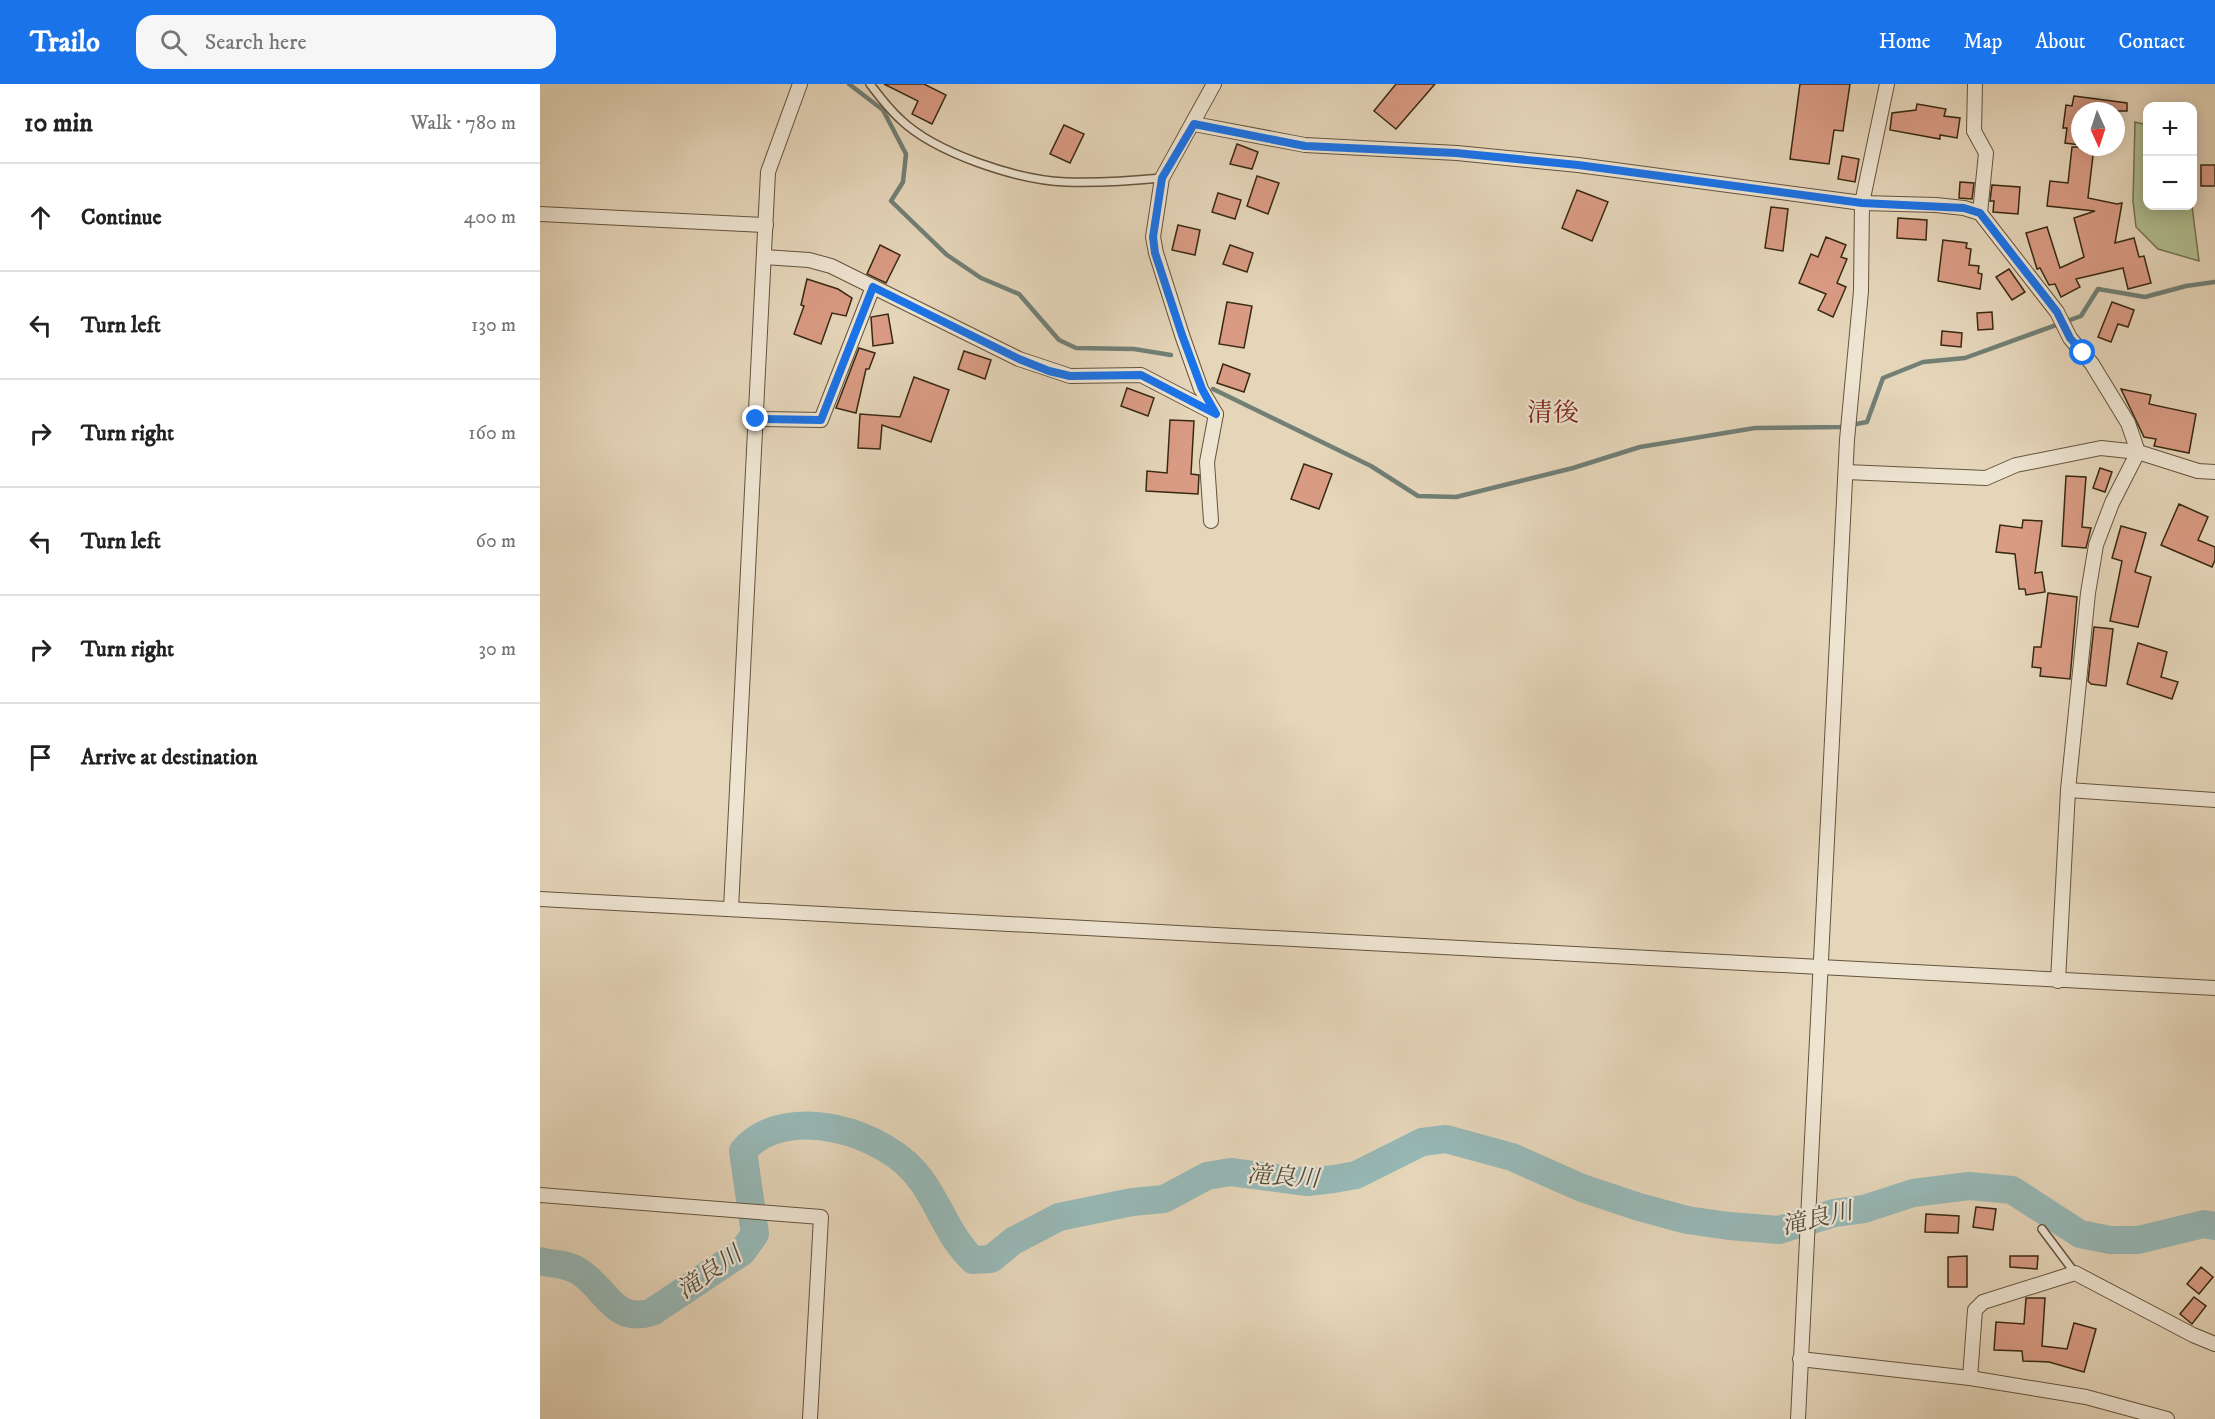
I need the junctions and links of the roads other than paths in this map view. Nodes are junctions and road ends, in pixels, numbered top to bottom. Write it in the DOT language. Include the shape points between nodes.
graph roads {
  1 [pos="800,84"];
  2 [pos="870,84"];
  3 [pos="1214,84"];
  4 [pos="1887,84"];
  5 [pos="1975,84"];
  6 [pos="1194,124"];
  7 [pos="1162,178"];
  8 [pos="1862,203"];
  9 [pos="1980,213"];
  10 [pos="540,214"];
  11 [pos="766,225"];
  12 [pos="764,257"];
  13 [pos="873,287"];
  14 [pos="1216,414"];
  15 [pos="756,419"];
  16 [pos="2138,452"];
  17 [pos="1846,472"];
  18 [pos="2215,472"];
  19 [pos="1210,521"];
  20 [pos="2067,790"];
  21 [pos="2215,800"];
  22 [pos="540,899"];
  23 [pos="732,909"];
  24 [pos="1821,968"];
  25 [pos="2058,981"];
  26 [pos="2215,988"];
  27 [pos="540,1195"];
  28 [pos="2042,1228"];
  29 [pos="2075,1273"];
  30 [pos="2215,1344"];
  31 [pos="1800,1359"];
  32 [pos="1970,1378"];
  33 [pos="810,1419"];
  34 [pos="1798,1419"];
  35 [pos="2167,1419"];
  1 -- 11 [label="street" via="768,172"];
  2 -- 7 [label="lane" via="900,120 924,138 979,163 1063,182"];
  3 -- 6 [label="street"];
  4 -- 8 [label="street"];
  5 -- 9 [label="street" via="1974,131 1986,153"];
  6 -- 7 [label="street"];
  6 -- 8 [label="street" via="1305,146 1456,153 1578,165"];
  7 -- 14 [label="street" via="1153,237 1155,253 1202,389"];
  8 -- 9 [label="street" via="1936,205"];
  8 -- 17 [label="street" via="1861,291"];
  9 -- 16 [label="street" via="2092,364 2128,423"];
  10 -- 11 [label="street"];
  11 -- 12 [label="street"];
  12 -- 13 [label="street" via="809,260 831,266"];
  12 -- 15 [label="street"];
  13 -- 14 [label="street" via="1049,371 1070,376 1141,375"];
  13 -- 15 [label="street" via="821,420"];
  14 -- 19 [label="street" via="1208,462"];
  15 -- 23 [label="street"];
  16 -- 17 [label="street" via="2101,448 2071,453 2016,465 1986,478"];
  16 -- 18 [label="street" via="2198,471"];
  16 -- 20 [label="street" via="2112,502 2096,545"];
  17 -- 24 [label="street"];
  20 -- 21 [label="street"];
  20 -- 25 [label="street"];
  22 -- 23 [label="street"];
  23 -- 24 [label="street"];
  24 -- 25 [label="street"];
  24 -- 31 [label="street"];
  25 -- 26 [label="street"];
  27 -- 33 [label="street" via="821,1217"];
  28 -- 29 [label="lane"];
  29 -- 30 [label="street"];
  29 -- 32 [label="street" via="1983,1302 1975,1310"];
  31 -- 32 [label="street"];
  31 -- 34 [label="street"];
  32 -- 35 [label="street" via="2086,1397"];
}
